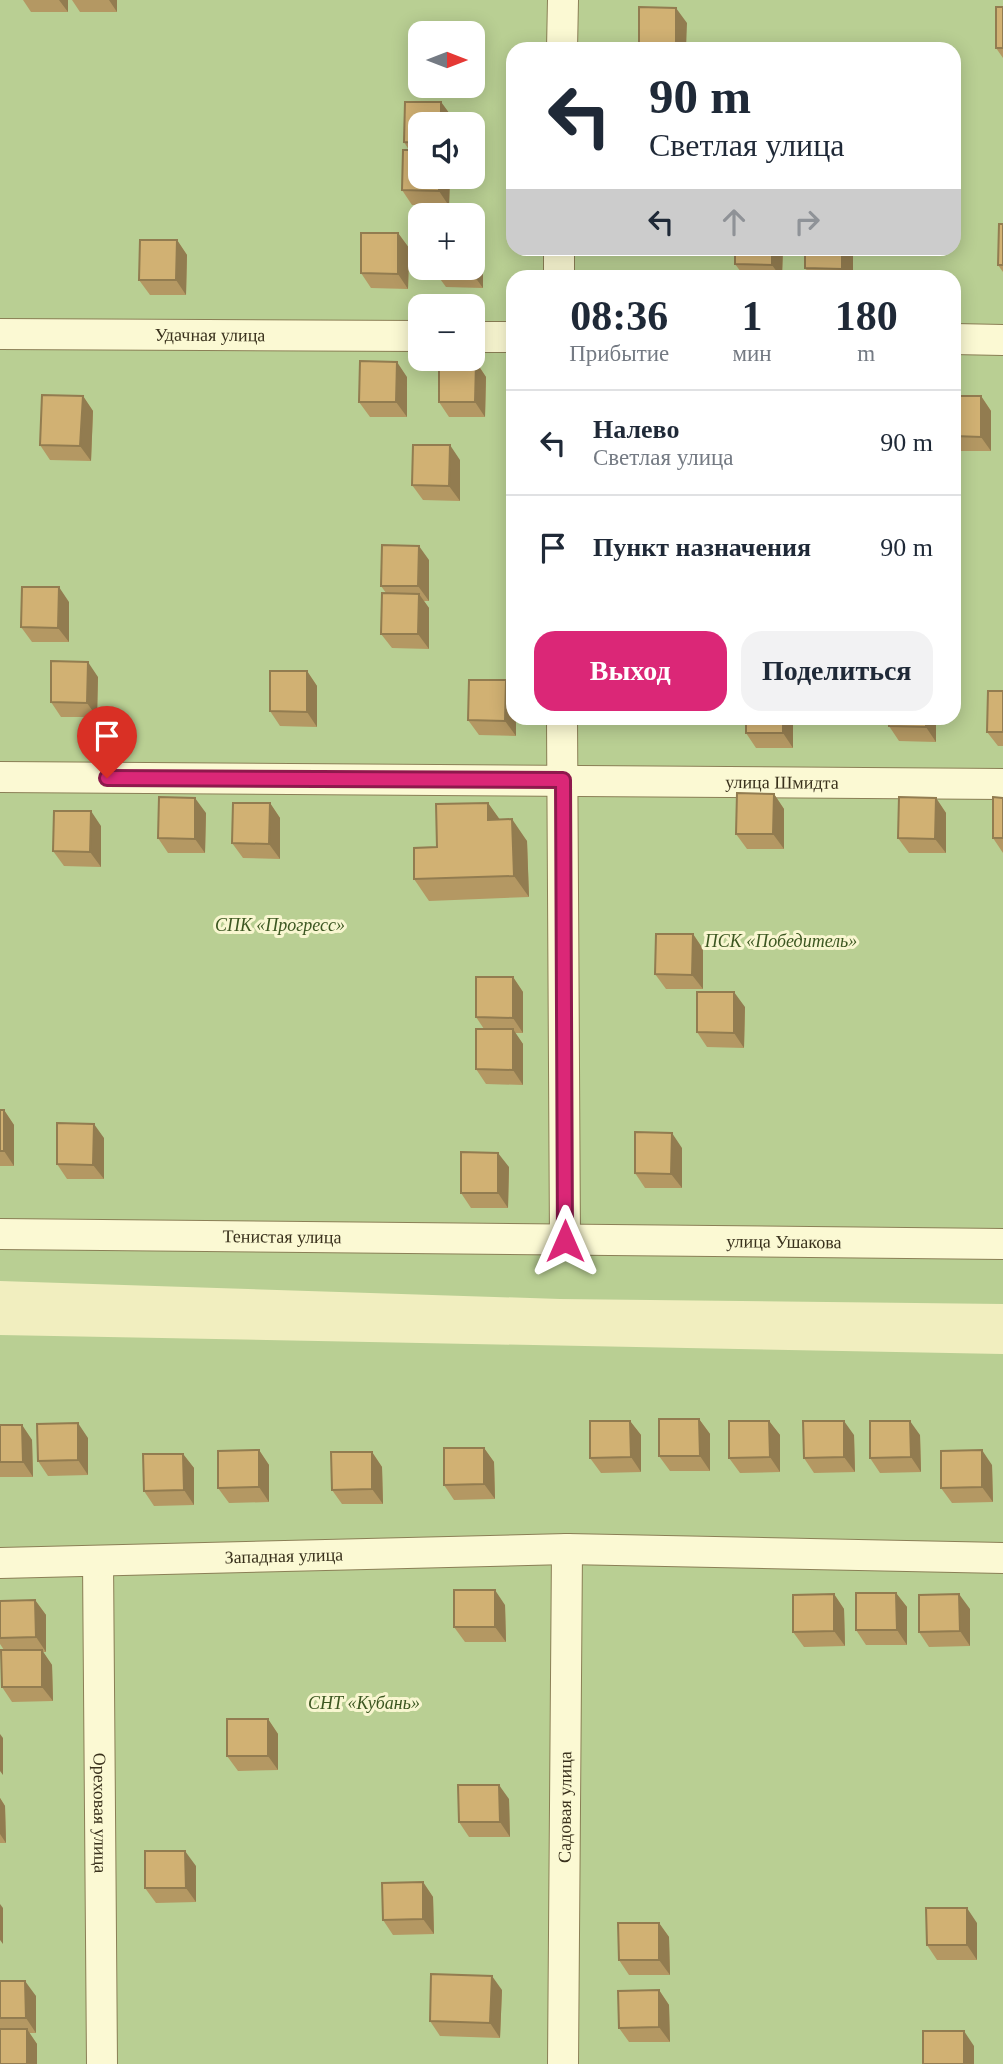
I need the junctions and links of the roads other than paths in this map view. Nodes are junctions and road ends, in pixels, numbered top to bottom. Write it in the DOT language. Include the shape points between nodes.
graph roads {
  1 [pos="563,0"];
  2 [pos="562,42"];
  3 [pos="0,334"];
  4 [pos="408,336"];
  5 [pos="485,337"];
  6 [pos="506,337"];
  7 [pos="961,339"];
  8 [pos="1003,340"];
  9 [pos="562,725"];
  10 [pos="0,777"];
  11 [pos="563,780"];
  12 [pos="1003,784"];
  13 [pos="0,1234"];
  14 [pos="565,1241"];
  15 [pos="1003,1244"];
  16 [pos="567,1549"];
  17 [pos="1003,1558"];
  18 [pos="98,1561"];
  19 [pos="0,1563"];
  20 [pos="102,2064"];
  21 [pos="563,2064"];
  1 -- 2 [label="street"];
  3 -- 4 [label="street, Удачная улица"];
  5 -- 6 [label="street"];
  7 -- 8 [label="street"];
  9 -- 11 [label="street"];
  10 -- 11 [label="street, улица Шмидта"];
  11 -- 12 [label="street, улица Шмидта"];
  11 -- 14 [label="street"];
  13 -- 14 [label="street, Тенистая улица"];
  14 -- 15 [label="street, улица Ушакова"];
  16 -- 17 [label="street, Западная улица"];
  16 -- 18 [label="street, Западная улица"];
  16 -- 21 [label="street, Садовая улица"];
  18 -- 19 [label="street, Западная улица"];
  18 -- 20 [label="street, Ореховая улица"];
}
